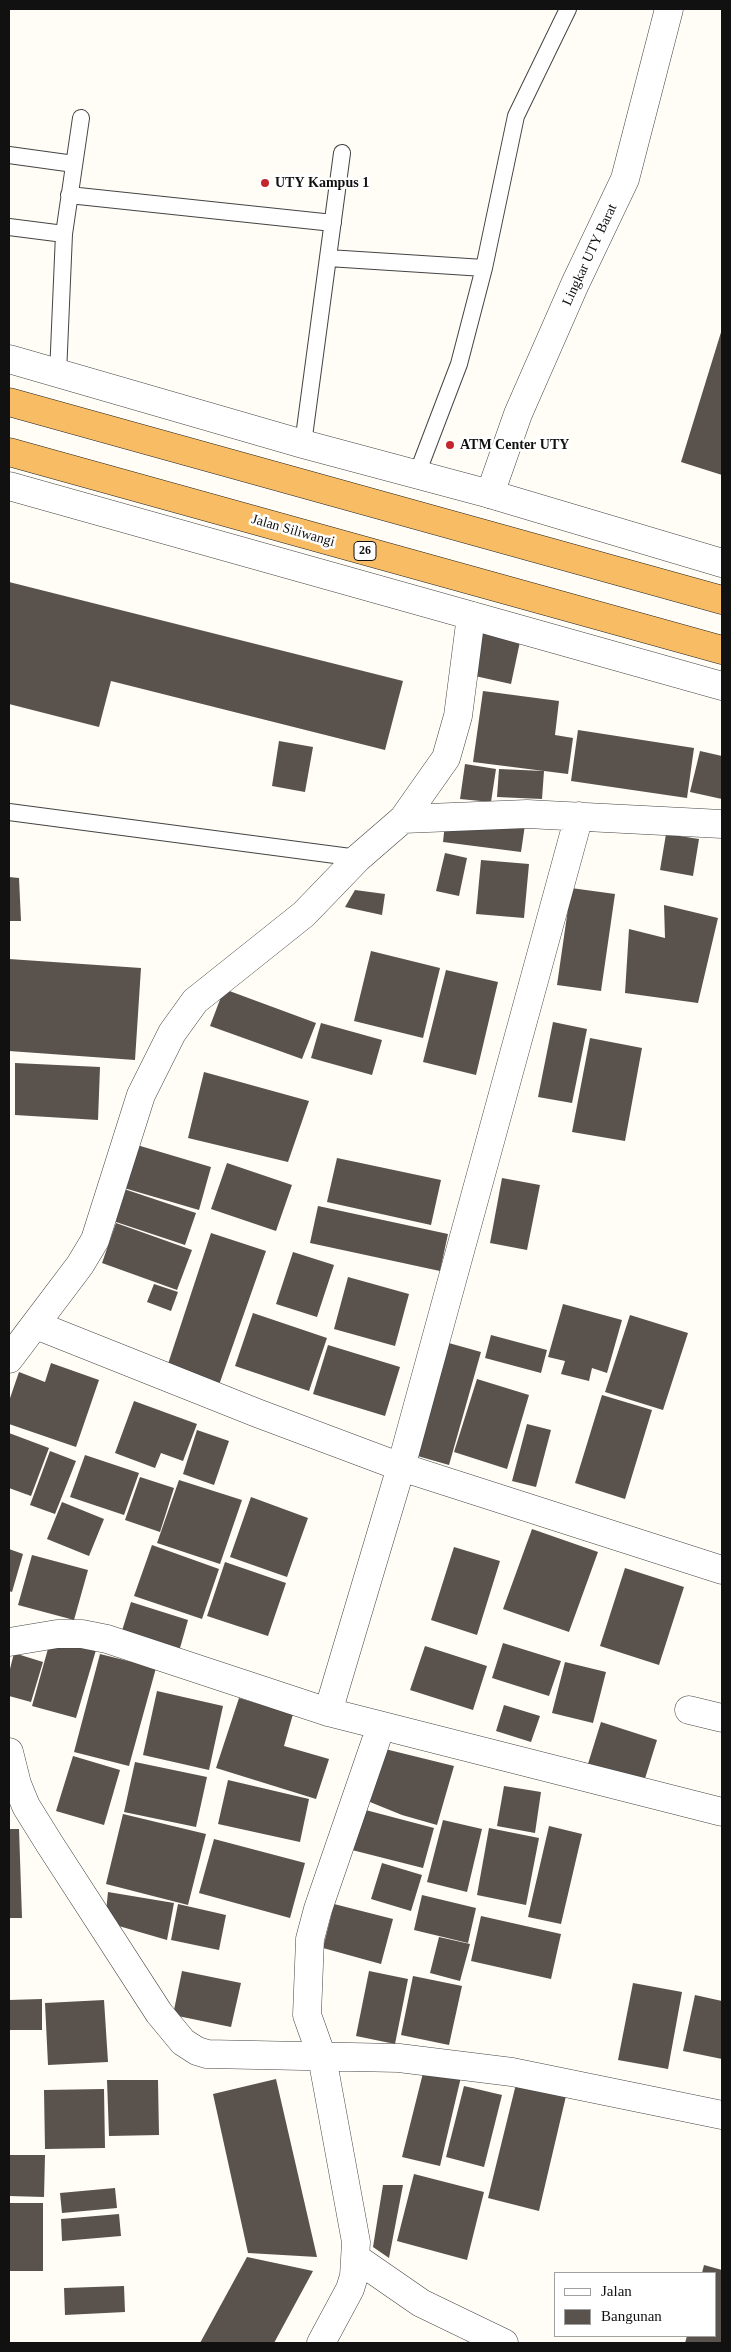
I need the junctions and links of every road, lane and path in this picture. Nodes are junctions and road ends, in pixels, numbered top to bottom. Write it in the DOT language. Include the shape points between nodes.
graph roads {
  1 [pos="568,9"];
  2 [pos="669,9"];
  3 [pos="81,118"];
  4 [pos="342,153"];
  5 [pos="9,155"];
  6 [pos="74,164"];
  7 [pos="69,195"];
  8 [pos="333,223"];
  9 [pos="9,227"];
  10 [pos="64,234"];
  11 [pos="328,258"];
  12 [pos="484,268"];
  13 [pos="9,359"];
  14 [pos="58,374"];
  15 [pos="9,402"];
  16 [pos="303,444"];
  17 [pos="9,452"];
  18 [pos="417,474"];
  19 [pos="9,486"];
  20 [pos="490,494"];
  21 [pos="722,563"];
  22 [pos="722,600"];
  23 [pos="471,616"];
  24 [pos="722,650"];
  25 [pos="722,686"];
  26 [pos="9,812"];
  27 [pos="579,816"];
  28 [pos="403,819"];
  29 [pos="722,824"];
  30 [pos="358,858"];
  31 [pos="36,1325"];
  32 [pos="9,1359"];
  33 [pos="401,1467"];
  34 [pos="722,1570"];
  35 [pos="9,1642"];
  36 [pos="689,1710"];
  37 [pos="328,1712"];
  38 [pos="722,1718"];
  39 [pos="381,1726"];
  40 [pos="9,1752"];
  41 [pos="722,1812"];
  42 [pos="322,2057"];
  43 [pos="722,2116"];
  44 [pos="356,2258"];
  45 [pos="321,2343"];
  46 [pos="504,2343"];
  1 -- 12 [label="lane" via="516,116"];
  2 -- 20 [label="street, Lingkar UTY Barat" via="625,180 518,414"];
  3 -- 6 [label="lane"];
  4 -- 8 [label="lane"];
  5 -- 6 [label="lane"];
  6 -- 7 [label="lane"];
  7 -- 8 [label="lane"];
  7 -- 10 [label="lane"];
  8 -- 11 [label="lane"];
  9 -- 10 [label="lane"];
  10 -- 14 [label="lane"];
  11 -- 12 [label="lane"];
  11 -- 16 [label="lane"];
  12 -- 18 [label="lane" via="460,364"];
  13 -- 14 [label="street"];
  14 -- 16 [label="street"];
  15 -- 22 [label="highway"];
  16 -- 18 [label="street"];
  17 -- 24 [label="highway, Jalan Siliwangi / 26"];
  18 -- 20 [label="street"];
  19 -- 23 [label="street"];
  20 -- 21 [label="street"];
  23 -- 25 [label="street"];
  23 -- 28 [label="street" via="458,716 446,758"];
  26 -- 30 [label="lane"];
  27 -- 28 [label="street" via="527,814"];
  27 -- 29 [label="street"];
  27 -- 33 [label="street"];
  28 -- 30 [label="street"];
  30 -- 31 [label="street" via="304,914 195,1001 172,1033 140,1095 95,1240"];
  31 -- 32 [label="street"];
  31 -- 33 [label="street"];
  33 -- 34 [label="street"];
  33 -- 37 [label="street"];
  35 -- 37 [label="street" via="57,1634 108,1639"];
  36 -- 38 [label="street"];
  37 -- 39 [label="street"];
  39 -- 41 [label="street"];
  39 -- 42 [label="street" via="310,1939 307,2016"];
  40 -- 42 [label="street" via="17,1784 35,1820 159,2013 183,2042 207,2054"];
  42 -- 43 [label="street" via="399,2058 512,2072"];
  42 -- 44 [label="street" via="352,2216"];
  44 -- 45 [label="street" via="350,2289"];
  44 -- 46 [label="street" via="421,2303"];
}
